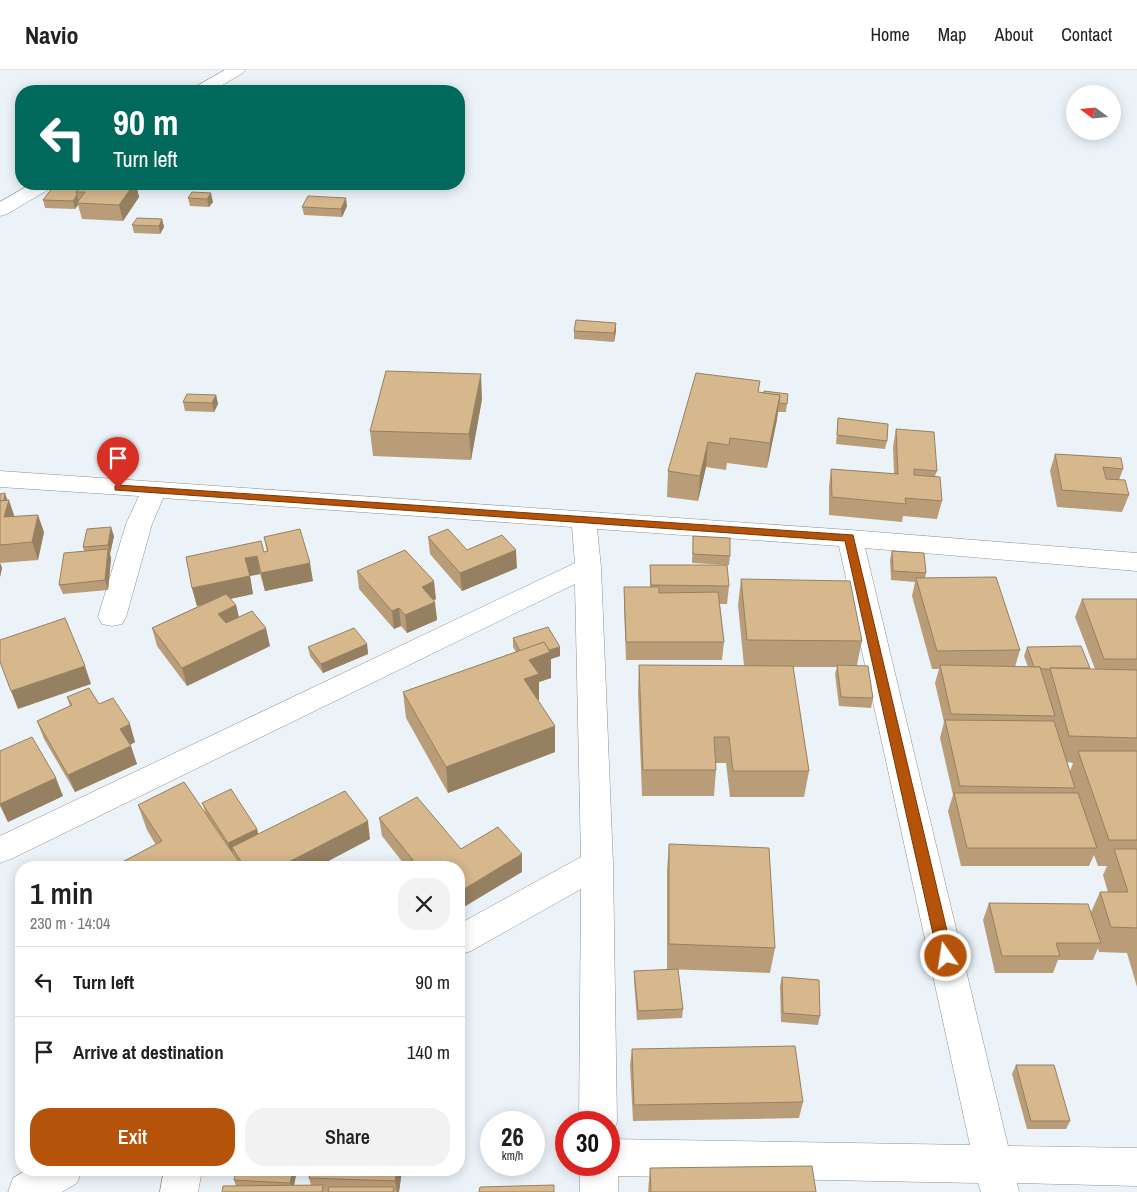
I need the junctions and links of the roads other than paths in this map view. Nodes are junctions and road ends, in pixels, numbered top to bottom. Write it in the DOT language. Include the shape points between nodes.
graph roads {
  1 [pos="237,70"];
  2 [pos="211,85"];
  3 [pos="34,190"];
  4 [pos="0,210"];
  5 [pos="0,479"];
  6 [pos="154,491"];
  7 [pos="584,520"];
  8 [pos="850,538"];
  9 [pos="1137,562"];
  10 [pos="588,567"];
  11 [pos="112,617"];
  12 [pos="0,850"];
  13 [pos="597,864"];
  14 [pos="465,938"];
  15 [pos="598,1111"];
  16 [pos="620,1158"];
  17 [pos="1137,1168"];
  18 [pos="52,1176"];
  19 [pos="182,1176"];
  20 [pos="599,1176"];
  21 [pos="996,1179"];
  22 [pos="26,1192"];
  23 [pos="179,1192"];
  24 [pos="599,1192"];
  1 -- 2 [label="street"];
  3 -- 4 [label="street"];
  5 -- 6 [label="street"];
  6 -- 7 [label="street"];
  6 -- 11 [label="street" via="139,524"];
  7 -- 8 [label="street"];
  7 -- 10 [label="street"];
  8 -- 9 [label="street"];
  8 -- 21 [label="street"];
  10 -- 12 [label="street"];
  10 -- 13 [label="street"];
  13 -- 14 [label="street"];
  13 -- 15 [label="street"];
  16 -- 21 [label="street"];
  17 -- 21 [label="street"];
  18 -- 22 [label="street"];
  19 -- 23 [label="street"];
  20 -- 24 [label="street"];
}
